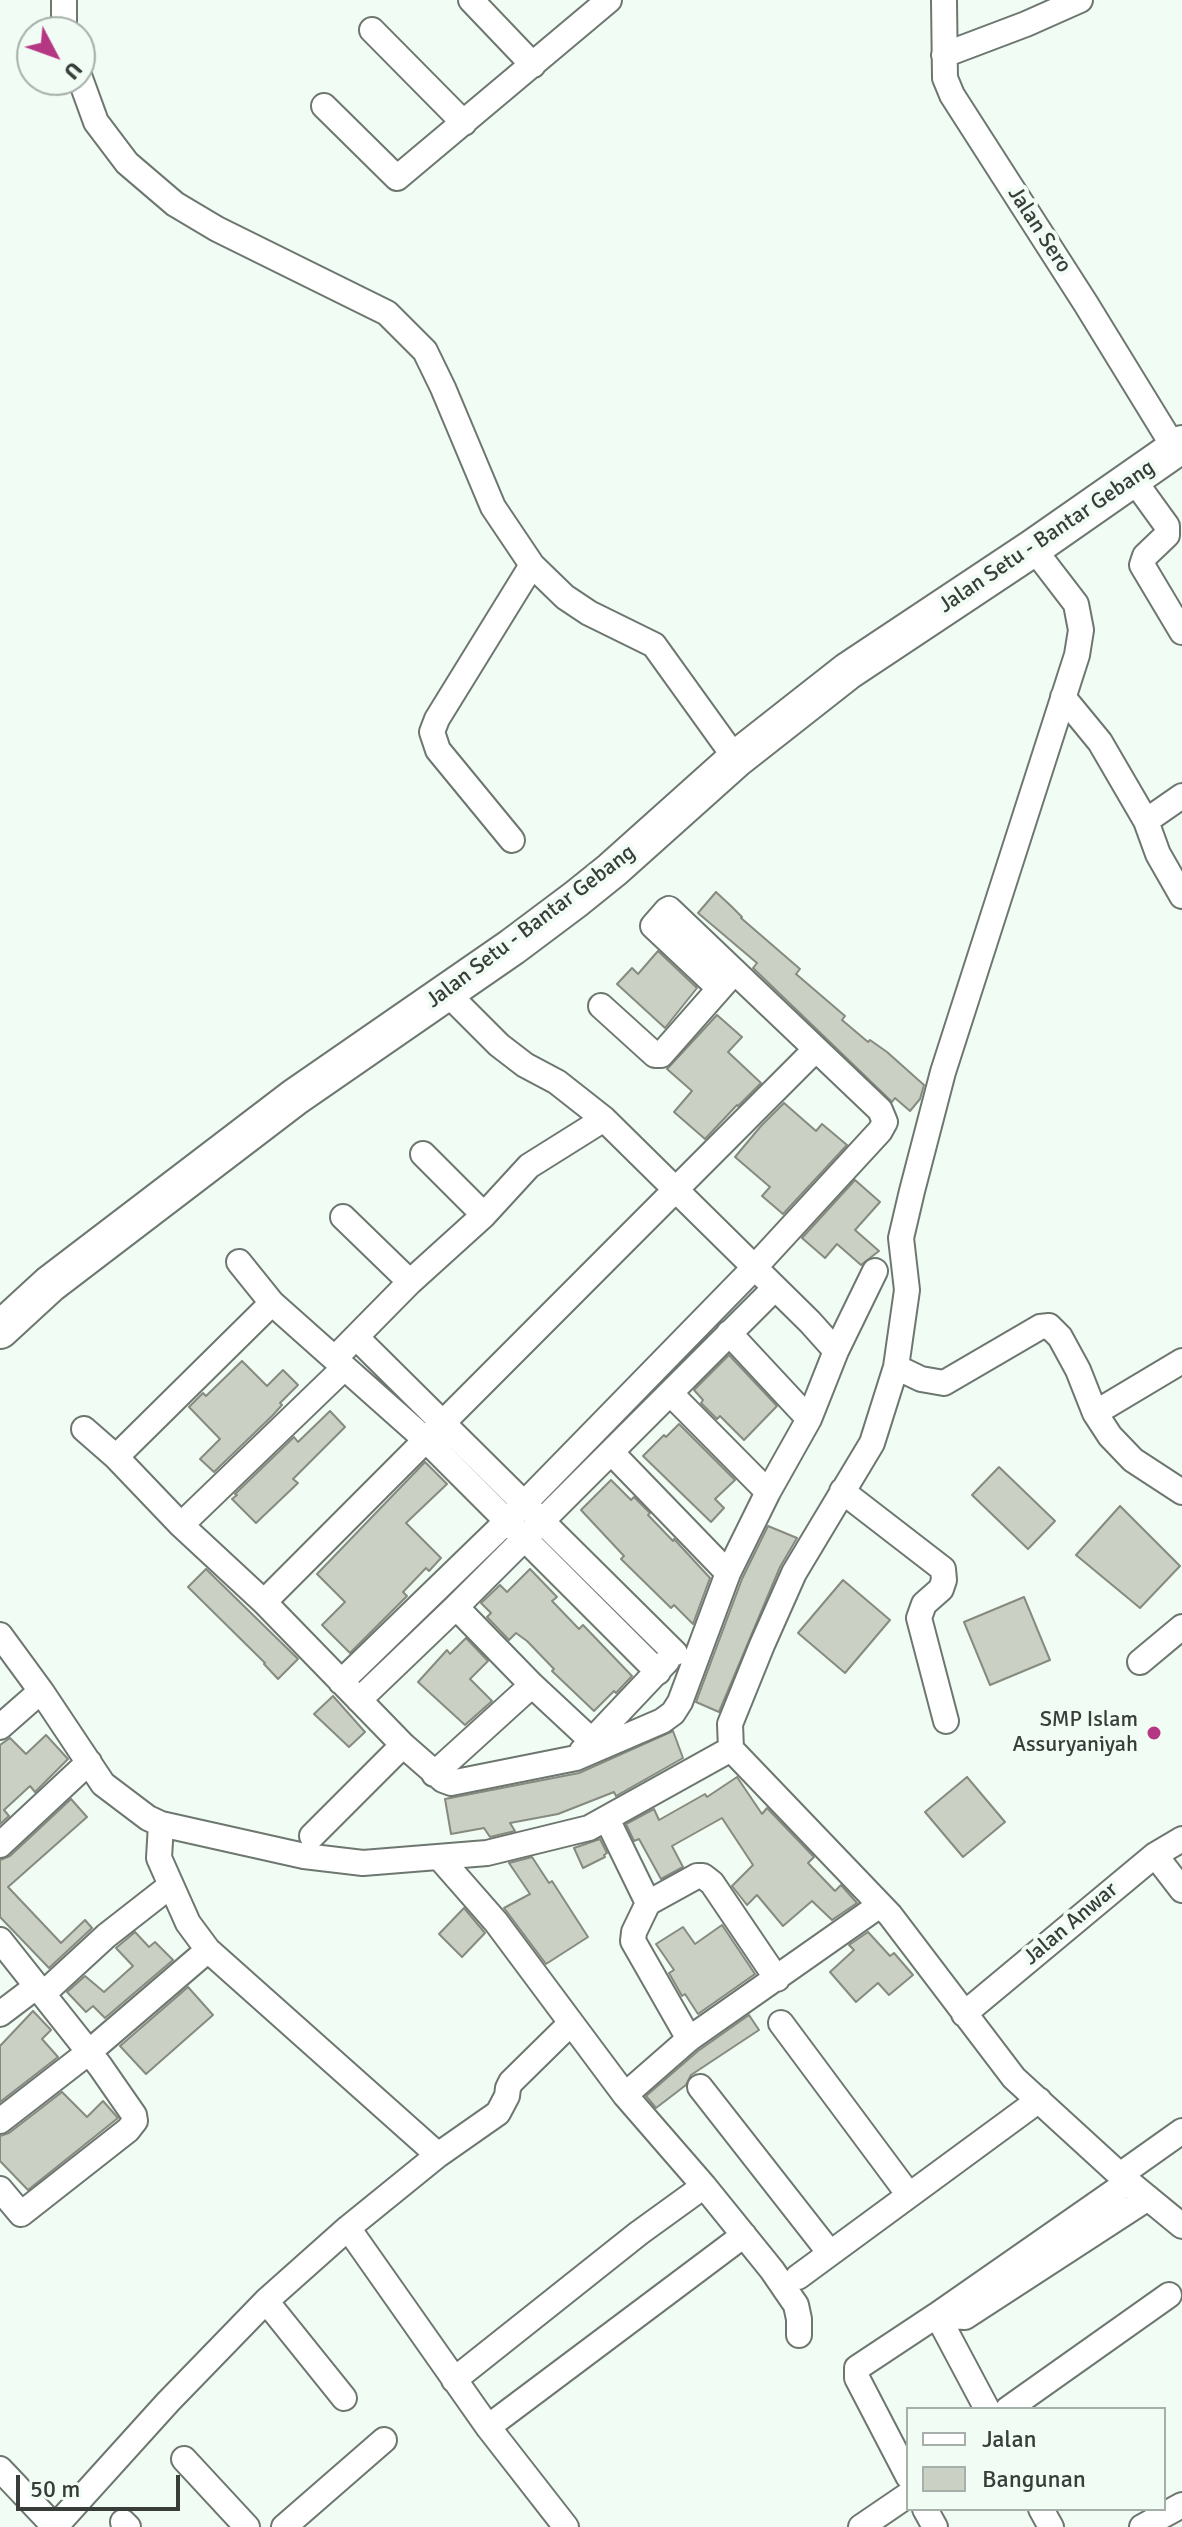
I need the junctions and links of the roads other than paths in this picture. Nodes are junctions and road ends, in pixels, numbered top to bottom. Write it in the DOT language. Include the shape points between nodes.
graph roads {
  1 [pos="471,0"];
  2 [pos="944,0"];
  3 [pos="1080,0"];
  4 [pos="599,3"];
  5 [pos="372,30"];
  6 [pos="944,55"];
  7 [pos="533,65"];
  8 [pos="87,96"];
  9 [pos="324,106"];
  10 [pos="464,123"];
  11 [pos="1178,447"];
  12 [pos="1133,479"];
  13 [pos="1033,548"];
  14 [pos="532,565"];
  15 [pos="1182,632"];
  16 [pos="1063,697"];
  17 [pos="736,759"];
  18 [pos="1182,796"];
  19 [pos="1146,821"];
  20 [pos="512,840"];
  21 [pos="1182,896"];
  22 [pos="446,992"];
  23 [pos="601,1006"];
  24 [pos="816,1049"];
  25 [pos="604,1119"];
  26 [pos="423,1154"];
  27 [pos="676,1190"];
  28 [pos="484,1215"];
  29 [pos="343,1217"];
  30 [pos="239,1262"];
  31 [pos="753,1269"];
  32 [pos="875,1271"];
  33 [pos="410,1282"];
  34 [pos="774,1289"];
  35 [pos="272,1303"];
  36 [pos="0,1330"];
  37 [pos="729,1333"];
  38 [pos="356,1337"];
  39 [pos="836,1351"];
  40 [pos="1182,1361"];
  41 [pos="339,1364"];
  42 [pos="896,1367"];
  43 [pos="670,1393"];
  44 [pos="1095,1413"];
  45 [pos="809,1419"];
  46 [pos="444,1423"];
  47 [pos="84,1429"];
  48 [pos="426,1440"];
  49 [pos="611,1452"];
  50 [pos="116,1457"];
  51 [pos="842,1491"];
  52 [pos="768,1492"];
  53 [pos="1182,1492"];
  54 [pos="515,1512"];
  55 [pos="181,1525"];
  56 [pos="533,1530"];
  57 [pos="728,1573"];
  58 [pos="264,1602"];
  59 [pos="456,1607"];
  60 [pos="712,1618"];
  61 [pos="1182,1627"];
  62 [pos="0,1635"];
  63 [pos="675,1653"];
  64 [pos="1140,1662"];
  65 [pos="658,1672"];
  66 [pos="341,1682"];
  67 [pos="532,1685"];
  68 [pos="41,1691"];
  69 [pos="359,1700"];
  70 [pos="946,1721"];
  71 [pos="0,1727"];
  72 [pos="403,1745"];
  73 [pos="584,1749"];
  74 [pos="731,1749"];
  75 [pos="89,1762"];
  76 [pos="434,1774"];
  77 [pos="607,1819"];
  78 [pos="161,1824"];
  79 [pos="312,1836"];
  80 [pos="1182,1839"];
  81 [pos="0,1845"];
  82 [pos="1155,1855"];
  83 [pos="439,1857"];
  84 [pos="170,1886"];
  85 [pos="1182,1890"];
  86 [pos="648,1903"];
  87 [pos="880,1905"];
  88 [pos="0,1940"];
  89 [pos="208,1950"];
  90 [pos="777,1979"];
  91 [pos="40,1990"];
  92 [pos="0,2014"];
  93 [pos="964,2014"];
  94 [pos="571,2023"];
  95 [pos="781,2023"];
  96 [pos="689,2039"];
  97 [pos="89,2052"];
  98 [pos="700,2087"];
  99 [pos="625,2095"];
  100 [pos="1039,2100"];
  101 [pos="0,2121"];
  102 [pos="1182,2131"];
  103 [pos="438,2155"];
  104 [pos="1124,2178"];
  105 [pos="704,2186"];
  106 [pos="0,2189"];
  107 [pos="909,2195"];
  108 [pos="1148,2198"];
  109 [pos="1182,2226"];
  110 [pos="348,2228"];
  111 [pos="744,2235"];
  112 [pos="830,2253"];
  113 [pos="798,2277"];
  114 [pos="1169,2295"];
  115 [pos="266,2301"];
  116 [pos="937,2315"];
  117 [pos="799,2335"];
  118 [pos="454,2380"];
  119 [pos="344,2398"];
  120 [pos="986,2407"];
  121 [pos="1011,2407"];
  122 [pos="488,2427"];
  123 [pos="384,2440"];
  124 [pos="184,2459"];
  125 [pos="0,2469"];
  126 [pos="906,2472"];
  127 [pos="906,2496"];
  128 [pos="1182,2505"];
  129 [pos="54,2526"];
  130 [pos="247,2527"];
  131 [pos="284,2527"];
  132 [pos="566,2527"];
  133 [pos="861,2527"];
  134 [pos="1142,2527"];
  1 -- 7 [label="street"];
  2 -- 6 [label="street, Jalan Sero"];
  3 -- 6 [label="street"];
  4 -- 7 [label="street"];
  5 -- 10 [label="street"];
  6 -- 11 [label="street, Jalan Sero" via="952,95"];
  7 -- 10 [label="street"];
  8 -- 14 [label="street" via="96,122 127,163 175,204 387,313 425,351 493,507"];
  9 -- 10 [label="street" via="397,178"];
  11 -- 12 [label="main road, Jalan Setu - Bantar Gebang"];
  12 -- 13 [label="main road, Jalan Setu - Bantar Gebang"];
  12 -- 15 [label="street" via="1167,526 1167,535 1142,565"];
  13 -- 16 [label="street" via="1076,604 1081,630"];
  13 -- 17 [label="main road, Jalan Setu - Bantar Gebang" via="848,671"];
  14 -- 17 [label="street" via="589,613 654,645"];
  14 -- 20 [label="street" via="432,732 438,750"];
  16 -- 19 [label="street" via="1100,742"];
  16 -- 42 [label="street" via="943,1072 909,1203 901,1238 907,1290"];
  17 -- 22 [label="main road, Jalan Setu - Bantar Gebang" via="600,880"];
  18 -- 19 [label="street"];
  19 -- 21 [label="street"];
  22 -- 25 [label="street" via="499,1045"];
  22 -- 36 [label="main road, Jalan Setu - Bantar Gebang" via="234,1143 50,1284"];
  23 -- 24 [label="street" via="661,1055 728,980"];
  24 -- 27 [label="street"];
  24 -- 31 [label="street" via="880,1110 885,1122"];
  25 -- 27 [label="street"];
  25 -- 28 [label="street" via="529,1166"];
  26 -- 28 [label="street"];
  27 -- 31 [label="street"];
  27 -- 46 [label="street"];
  28 -- 33 [label="street"];
  29 -- 33 [label="street"];
  30 -- 35 [label="street"];
  31 -- 34 [label="street"];
  31 -- 54 [label="street"];
  32 -- 39 [label="street"];
  33 -- 38 [label="street"];
  34 -- 37 [label="street"];
  34 -- 39 [label="street"];
  35 -- 41 [label="street"];
  35 -- 50 [label="street"];
  37 -- 43 [label="street"];
  37 -- 45 [label="street"];
  38 -- 41 [label="street"];
  38 -- 46 [label="street"];
  39 -- 45 [label="street"];
  40 -- 44 [label="street"];
  41 -- 48 [label="street"];
  41 -- 55 [label="street"];
  42 -- 44 [label="street" via="944,1383 1049,1326 1078,1370"];
  42 -- 51 [label="street" via="872,1443"];
  43 -- 49 [label="street"];
  43 -- 52 [label="street"];
  44 -- 53 [label="street" via="1133,1460"];
  45 -- 52 [label="street"];
  46 -- 48 [label="street"];
  46 -- 54 [label="street"];
  47 -- 50 [label="street"];
  48 -- 54 [label="street"];
  48 -- 58 [label="street"];
  49 -- 56 [label="street"];
  49 -- 57 [label="street"];
  50 -- 55 [label="street"];
  51 -- 70 [label="street" via="943,1569 941,1589 924,1604 919,1618"];
  51 -- 74 [label="street" via="794,1573 762,1645 730,1724"];
  52 -- 57 [label="street"];
  54 -- 56 [label="street"];
  54 -- 66 [label="street"];
  55 -- 58 [label="street"];
  56 -- 59 [label="street"];
  56 -- 63 [label="street"];
  56 -- 65 [label="street"];
  57 -- 60 [label="street"];
  58 -- 66 [label="street"];
  59 -- 67 [label="street"];
  59 -- 69 [label="street"];
  60 -- 63 [label="street"];
  60 -- 73 [label="street" via="673,1713"];
  61 -- 64 [label="street"];
  62 -- 68 [label="street"];
  63 -- 65 [label="street"];
  65 -- 73 [label="street"];
  66 -- 69 [label="street"];
  67 -- 73 [label="street"];
  67 -- 76 [label="street"];
  68 -- 71 [label="street"];
  68 -- 75 [label="street"];
  69 -- 72 [label="street"];
  72 -- 76 [label="street"];
  72 -- 79 [label="street"];
  73 -- 76 [label="street" via="451,1783"];
  74 -- 77 [label="street"];
  74 -- 87 [label="street"];
  75 -- 78 [label="street" via="103,1784"];
  75 -- 81 [label="street"];
  77 -- 83 [label="street" via="487,1853"];
  77 -- 86 [label="street"];
  78 -- 83 [label="street" via="304,1856 363,1863"];
  78 -- 84 [label="street" via="159,1858"];
  80 -- 82 [label="street, Jalan Anwar"];
  82 -- 85 [label="street"];
  82 -- 93 [label="street, Jalan Anwar"];
  83 -- 94 [label="street" via="496,1922"];
  84 -- 89 [label="street"];
  84 -- 91 [label="street"];
  86 -- 90 [label="street" via="703,1876"];
  86 -- 96 [label="street" via="633,1941"];
  87 -- 90 [label="street"];
  87 -- 93 [label="street"];
  88 -- 91 [label="street"];
  89 -- 97 [label="street"];
  89 -- 103 [label="street"];
  90 -- 96 [label="street"];
  91 -- 92 [label="street"];
  91 -- 97 [label="street"];
  93 -- 100 [label="street" via="1014,2078"];
  94 -- 99 [label="street"];
  94 -- 103 [label="street" via="511,2082 498,2113"];
  95 -- 107 [label="street"];
  96 -- 99 [label="street"];
  97 -- 101 [label="street"];
  97 -- 106 [label="street" via="135,2121 21,2214"];
  98 -- 112 [label="street"];
  99 -- 105 [label="street"];
  100 -- 104 [label="street"];
  100 -- 107 [label="street"];
  102 -- 104 [label="street"];
  103 -- 110 [label="street"];
  104 -- 108 [label="street"];
  104 -- 116 [label="street"];
  105 -- 111 [label="street"];
  105 -- 118 [label="street"];
  107 -- 112 [label="street"];
  108 -- 109 [label="street"];
  108 -- 116 [label="street" via="965,2317"];
  110 -- 115 [label="street"];
  110 -- 118 [label="street"];
  111 -- 117 [label="street" via="796,2305"];
  111 -- 122 [label="street"];
  112 -- 113 [label="street"];
  114 -- 121 [label="street"];
  115 -- 119 [label="street"];
  115 -- 129 [label="street"];
  116 -- 120 [label="street"];
  116 -- 126 [label="street" via="857,2368 857,2378"];
  118 -- 122 [label="street"];
  122 -- 132 [label="street"];
  123 -- 131 [label="street"];
  124 -- 130 [label="street"];
  125 -- 129 [label="street"];
  127 -- 133 [label="street"];
  128 -- 134 [label="street"];
}
